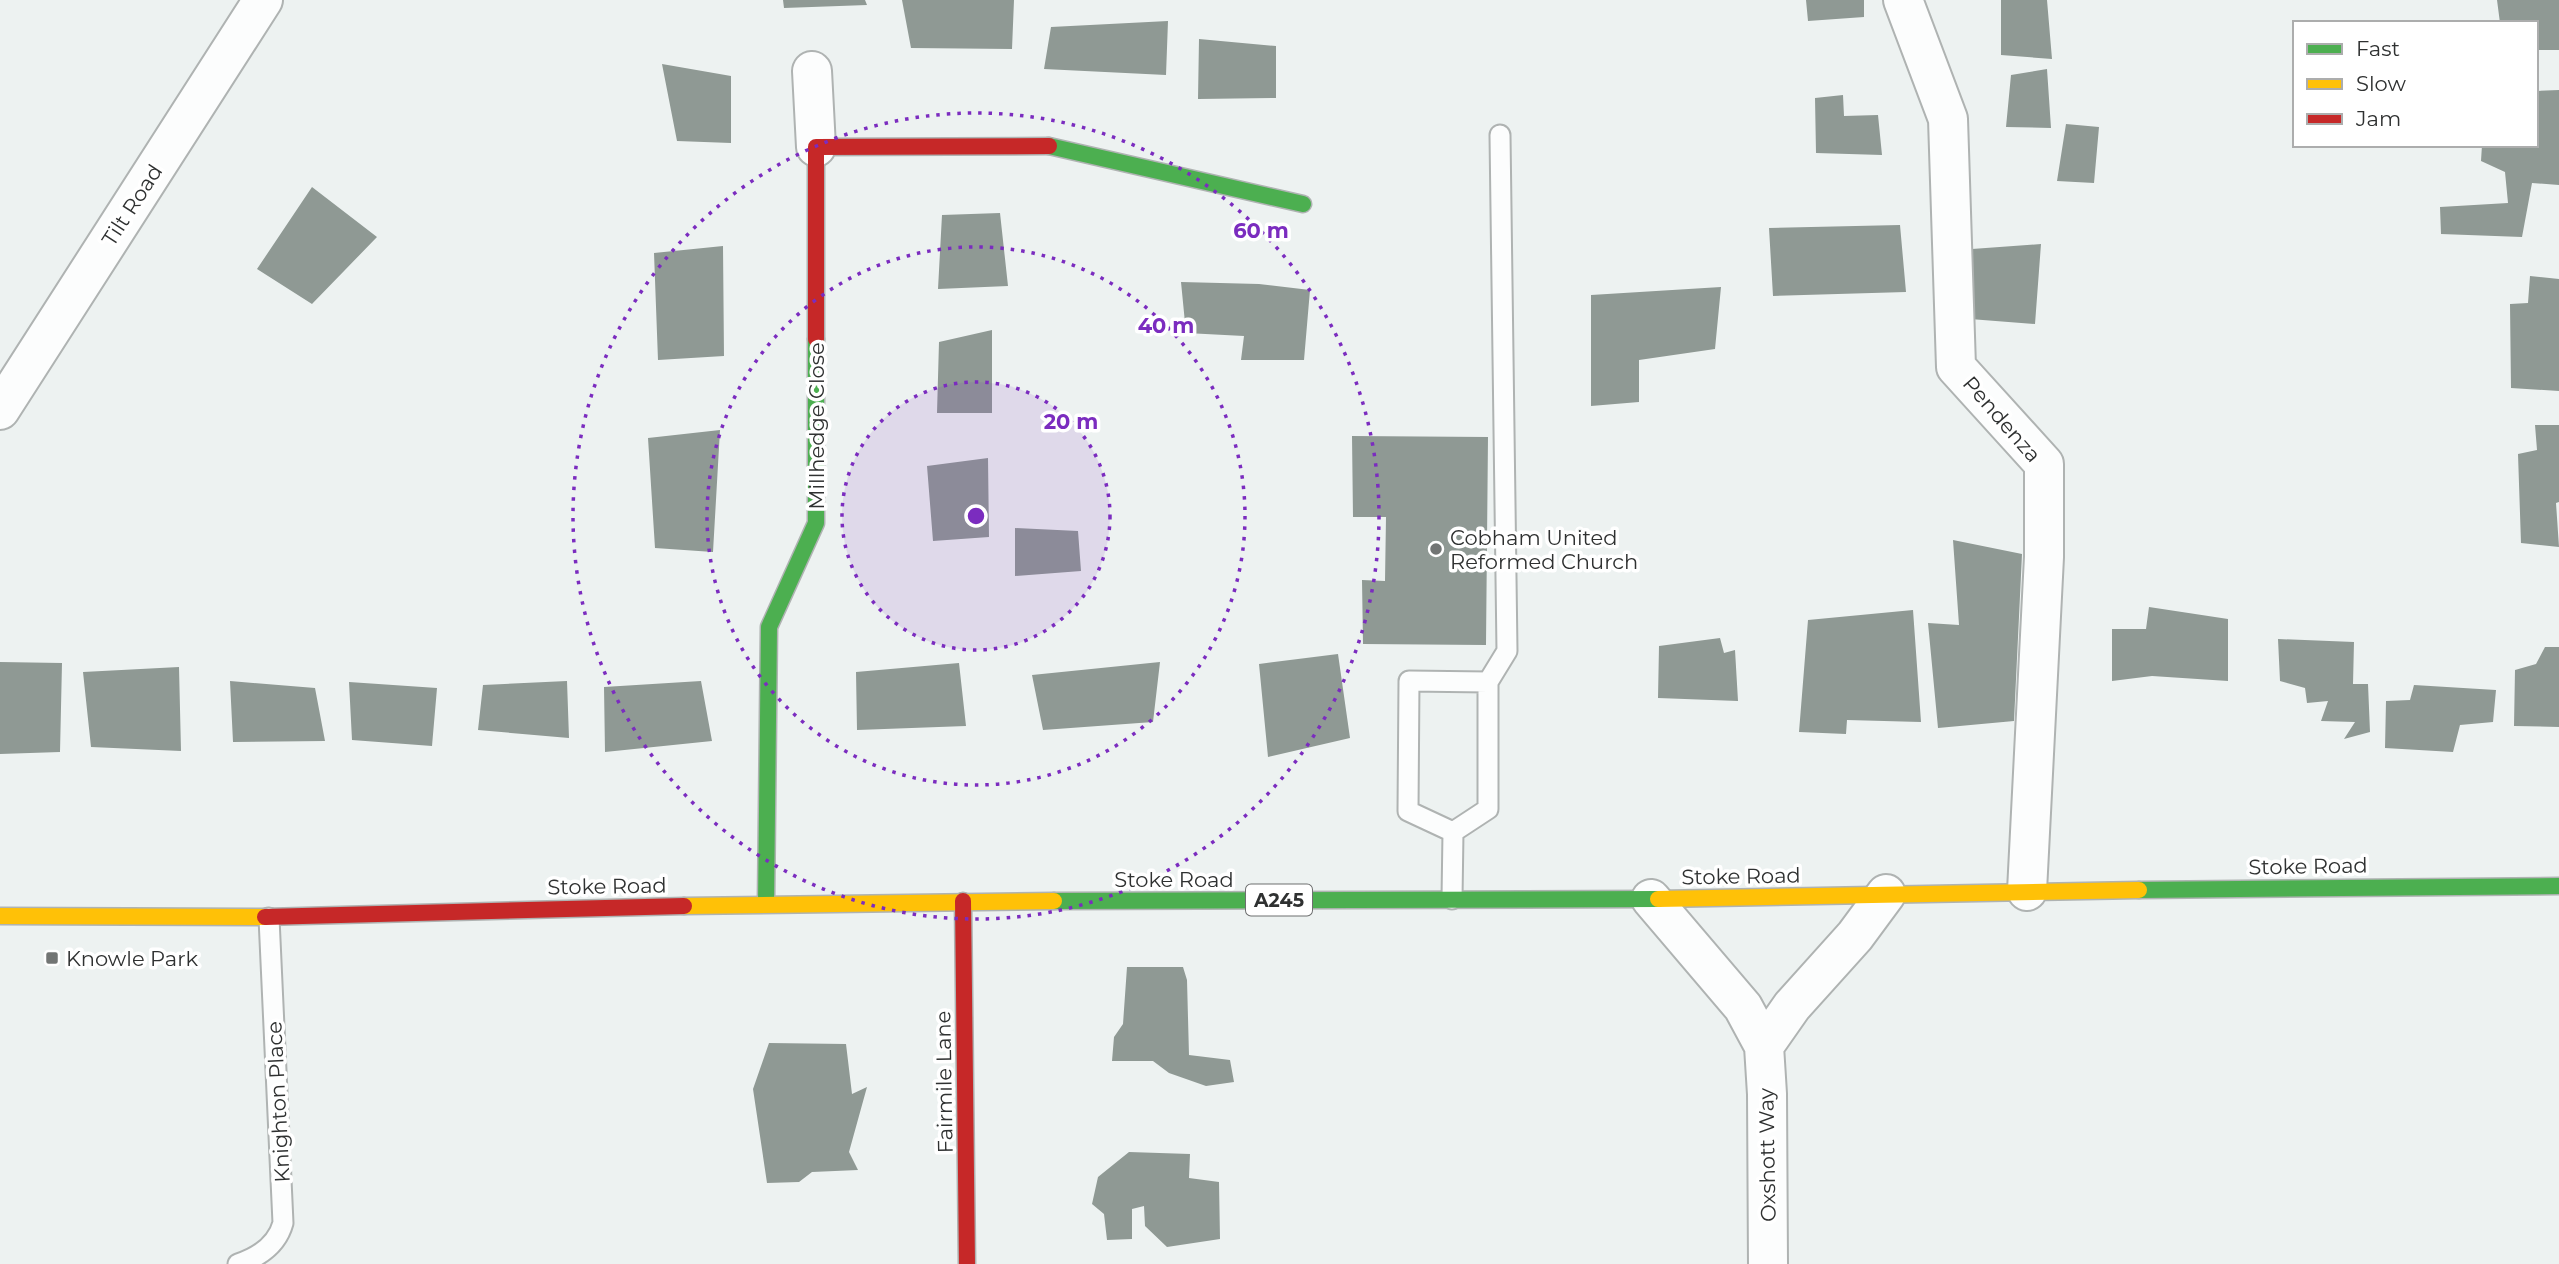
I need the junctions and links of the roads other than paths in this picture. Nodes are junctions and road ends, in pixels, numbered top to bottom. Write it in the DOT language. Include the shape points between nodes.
graph roads {
  1 [pos="263,0"];
  2 [pos="1903,0"];
  3 [pos="812,71"];
  4 [pos="1500,135"];
  5 [pos="816,147"];
  6 [pos="1303,204"];
  7 [pos="0,410"];
  8 [pos="1488,682"];
  9 [pos="1453,831"];
  10 [pos="2559,886"];
  11 [pos="2027,891"];
  12 [pos="1886,894"];
  13 [pos="1452,899"];
  14 [pos="1651,899"];
  15 [pos="963,901"];
  16 [pos="766,904"];
  17 [pos="0,916"];
  18 [pos="269,918"];
  19 [pos="1764,1046"];
  20 [pos="238,1264"];
  21 [pos="967,1264"];
  22 [pos="1768,1264"];
  1 -- 7 [label="street, Tilt Road"];
  2 -- 11 [label="street, Pendenza" via="1948,119 1956,367 2044,464 2044,557"];
  3 -- 5 [label="street, Millhedge Close"];
  4 -- 8 [label="lane" via="1507,652"];
  5 -- 6 [label="main road" via="1047,145"];
  5 -- 16 [label="main road, Millhedge Close" via="816,523 769,627"];
  8 -- 9 [label="lane" via="1488,809"];
  8 -- 9 [label="lane" via="1409,681 1408,811"];
  9 -- 13 [label="lane"];
  10 -- 11 [label="main road, Stoke Road / A245"];
  11 -- 12 [label="main road, Stoke Road / A245"];
  12 -- 14 [label="main road, Stoke Road / A245"];
  12 -- 19 [label="street"];
  13 -- 14 [label="main road, Stoke Road / A245"];
  13 -- 15 [label="main road, Stoke Road / A245"];
  14 -- 19 [label="street, Oxshott Way" via="1743,1007"];
  15 -- 16 [label="main road, Stoke Road / A245"];
  15 -- 21 [label="main road, Fairmile Lane"];
  16 -- 18 [label="main road, Stoke Road / A245"];
  17 -- 18 [label="main road, Stoke Road / A245"];
  18 -- 20 [label="lane, Knighton Place" via="283,1223 272,1244"];
  19 -- 22 [label="street, Oxshott Way"];
}
